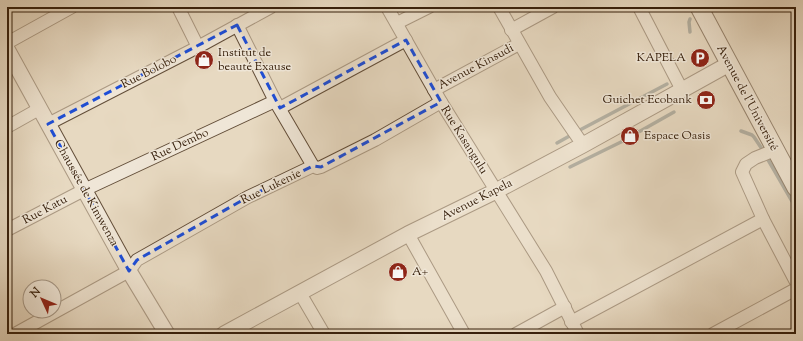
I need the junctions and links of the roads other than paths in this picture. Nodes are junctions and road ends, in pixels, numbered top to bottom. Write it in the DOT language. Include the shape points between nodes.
graph roads {
  1 [pos="72,7"];
  2 [pos="178,7"];
  3 [pos="270,7"];
  4 [pos="387,7"];
  5 [pos="429,7"];
  6 [pos="499,7"];
  7 [pos="554,7"];
  8 [pos="639,7"];
  9 [pos="699,7"];
  10 [pos="397,23"];
  11 [pos="237,25"];
  12 [pos="511,30"];
  13 [pos="406,40"];
  14 [pos="7,43"];
  15 [pos="519,44"];
  16 [pos="198,47"];
  17 [pos="7,50"];
  18 [pos="729,64"];
  19 [pos="434,90"];
  20 [pos="682,90"];
  21 [pos="441,102"];
  22 [pos="278,105"];
  23 [pos="39,109"];
  24 [pos="48,124"];
  25 [pos="7,127"];
  26 [pos="584,145"];
  27 [pos="775,150"];
  28 [pos="796,164"];
  29 [pos="313,166"];
  30 [pos="796,188"];
  31 [pos="84,190"];
  32 [pos="496,191"];
  33 [pos="763,219"];
  34 [pos="7,230"];
  35 [pos="408,234"];
  36 [pos="129,271"];
  37 [pos="796,282"];
  38 [pos="796,289"];
  39 [pos="300,293"];
  40 [pos="565,307"];
  41 [pos="572,322"];
  42 [pos="14,334"];
  43 [pos="168,334"];
  44 [pos="224,334"];
  45 [pos="324,334"];
  46 [pos="464,334"];
  47 [pos="516,334"];
  48 [pos="578,334"];
  49 [pos="713,334"];
  1 -- 14 [label="street"];
  2 -- 16 [label="street"];
  3 -- 11 [label="street, Rue Bolobo"];
  4 -- 10 [label="street, Rue Kasangulu"];
  5 -- 10 [label="street"];
  6 -- 12 [label="street"];
  7 -- 12 [label="street, Avenue Kinsudi"];
  8 -- 20 [label="street"];
  9 -- 18 [label="main road, Avenue de l’Université"];
  10 -- 13 [label="street, Rue Kasangulu"];
  11 -- 16 [label="street, Rue Bolobo"];
  11 -- 22 [label="street"];
  12 -- 15 [label="street"];
  13 -- 19 [label="street, Rue Kasangulu"];
  13 -- 22 [label="street, Rue Dembo"];
  15 -- 19 [label="street, Avenue Kinsudi"];
  15 -- 26 [label="street" via="550,97"];
  16 -- 24 [label="street, Rue Bolobo"];
  17 -- 23 [label="street, Chaussée de Kimwenza"];
  18 -- 20 [label="street, Avenue Kapela"];
  18 -- 27 [label="main road, Avenue de l’Université"];
  19 -- 21 [label="street, Rue Kasangulu"];
  20 -- 26 [label="street, Avenue Kapela"];
  21 -- 29 [label="street, Rue Lukenie" via="321,167"];
  21 -- 32 [label="street, Rue Kasangulu"];
  22 -- 29 [label="street"];
  22 -- 31 [label="street, Rue Dembo"];
  23 -- 24 [label="street, Chaussée de Kimwenza"];
  23 -- 25 [label="street"];
  24 -- 31 [label="street, Chaussée de Kimwenza"];
  26 -- 32 [label="street, Avenue Kapela"];
  27 -- 28 [label="main road"];
  27 -- 30 [label="main road, Avenue de l’Université"];
  27 -- 33 [label="street" via="746,164 742,172"];
  29 -- 36 [label="street, Rue Lukenie" via="248,197 137,260"];
  31 -- 34 [label="street, Rue Katu"];
  31 -- 36 [label="street, Chaussée de Kimwenza"];
  32 -- 35 [label="street, Avenue Kapela"];
  32 -- 40 [label="street, Rue Kasangulu" via="546,271"];
  33 -- 37 [label="street"];
  33 -- 41 [label="street"];
  35 -- 39 [label="street, Avenue Kapela"];
  35 -- 46 [label="street"];
  36 -- 42 [label="street, Rue Lukenie"];
  36 -- 43 [label="street, Chaussée de Kimwenza"];
  38 -- 49 [label="street"];
  39 -- 44 [label="street, Avenue Kapela"];
  39 -- 45 [label="street"];
  40 -- 41 [label="street, Rue Kasangulu"];
  40 -- 47 [label="street"];
  41 -- 48 [label="street, Rue Kasangulu"];
}
